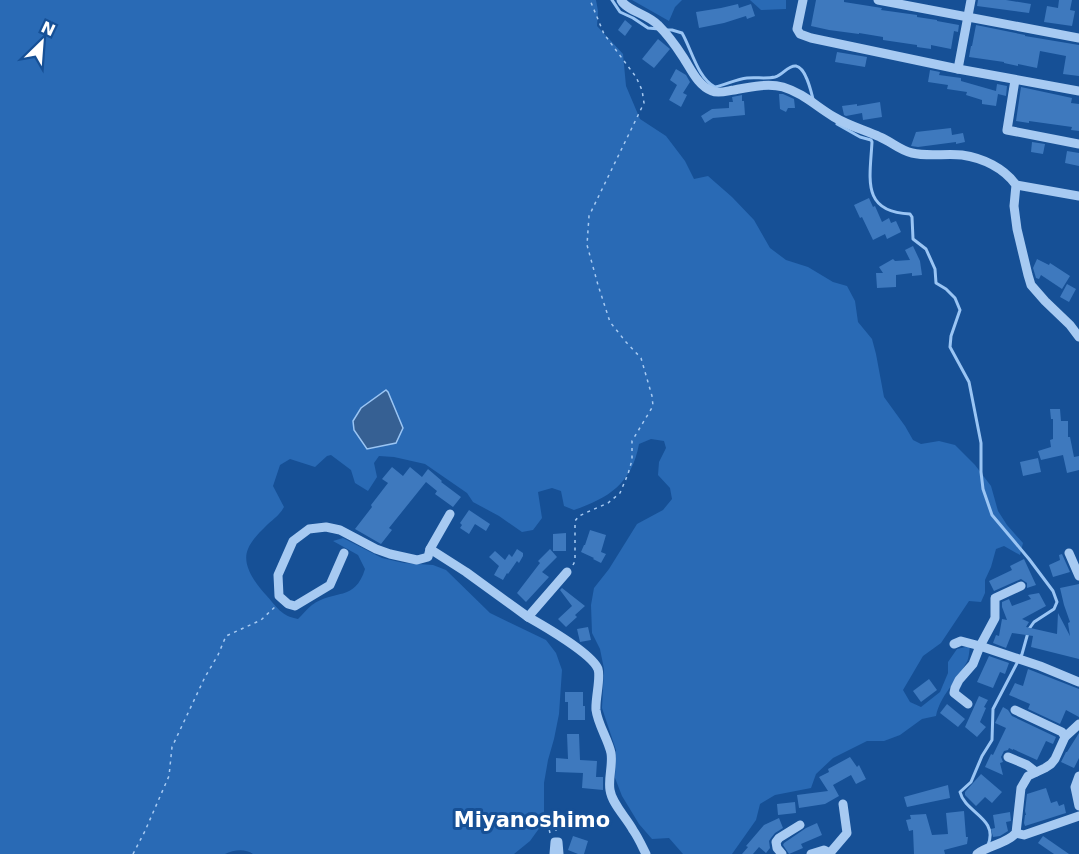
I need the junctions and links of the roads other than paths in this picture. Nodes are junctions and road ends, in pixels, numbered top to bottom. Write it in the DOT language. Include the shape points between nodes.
graph roads {
  1 [pos="621,0"];
  2 [pos="803,0"];
  3 [pos="878,0"];
  4 [pos="971,0"];
  5 [pos="967,18"];
  6 [pos="1079,38"];
  7 [pos="958,69"];
  8 [pos="1015,80"];
  9 [pos="1079,91"];
  10 [pos="1079,144"];
  11 [pos="1016,185"];
  12 [pos="1079,196"];
  13 [pos="1079,337"];
  14 [pos="450,514"];
  15 [pos="430,549"];
  16 [pos="344,553"];
  17 [pos="1069,553"];
  18 [pos="567,572"];
  19 [pos="1079,576"];
  20 [pos="1021,586"];
  21 [pos="528,617"];
  22 [pos="954,644"];
  23 [pos="980,646"];
  24 [pos="1079,682"];
  25 [pos="968,704"];
  26 [pos="1015,710"];
  27 [pos="1079,724"];
  28 [pos="1065,737"];
  29 [pos="1008,757"];
  30 [pos="1036,772"];
  31 [pos="1079,776"];
  32 [pos="843,804"];
  33 [pos="1079,806"];
  34 [pos="1079,816"];
  35 [pos="800,825"];
  36 [pos="1016,833"];
  37 [pos="831,853"];
  38 [pos="646,854"];
  39 [pos="782,854"];
  40 [pos="811,854"];
  41 [pos="977,854"];
  1 -- 11 [label="street" via="657,23 698,81 715,93 767,85 782,87 898,149 936,156 963,155 988,162 1009,175"];
  2 -- 7 [label="street" via="797,29 800,34"];
  3 -- 5 [label="street"];
  4 -- 5 [label="street"];
  5 -- 6 [label="street"];
  5 -- 7 [label="street"];
  7 -- 8 [label="street"];
  8 -- 9 [label="street"];
  8 -- 10 [label="street" via="1007,130"];
  11 -- 12 [label="street"];
  11 -- 13 [label="street" via="1017,229 1031,285"];
  14 -- 15 [label="street"];
  15 -- 16 [label="street" via="428,556 417,560 376,549 340,530 326,526 309,529 292,542 278,575 282,601 295,606 330,585"];
  15 -- 21 [label="street"];
  17 -- 19 [label="street"];
  18 -- 21 [label="street"];
  20 -- 23 [label="street" via="995,598 996,618"];
  21 -- 38 [label="street" via="554,631 598,669 596,712 611,754 610,791"];
  22 -- 23 [label="street" via="961,641"];
  23 -- 24 [label="street"];
  23 -- 25 [label="street" via="973,664 955,688 954,693"];
  26 -- 28 [label="street"];
  27 -- 28 [label="street"];
  28 -- 30 [label="street" via="1055,759"];
  29 -- 30 [label="street"];
  30 -- 36 [label="street" via="1028,776 1022,788"];
  31 -- 33 [label="street"];
  32 -- 37 [label="street" via="847,833"];
  34 -- 36 [label="street" via="1024,835"];
  35 -- 39 [label="street" via="776,842"];
  36 -- 41 [label="street"];
  37 -- 40 [label="street" via="824,850"];
}
